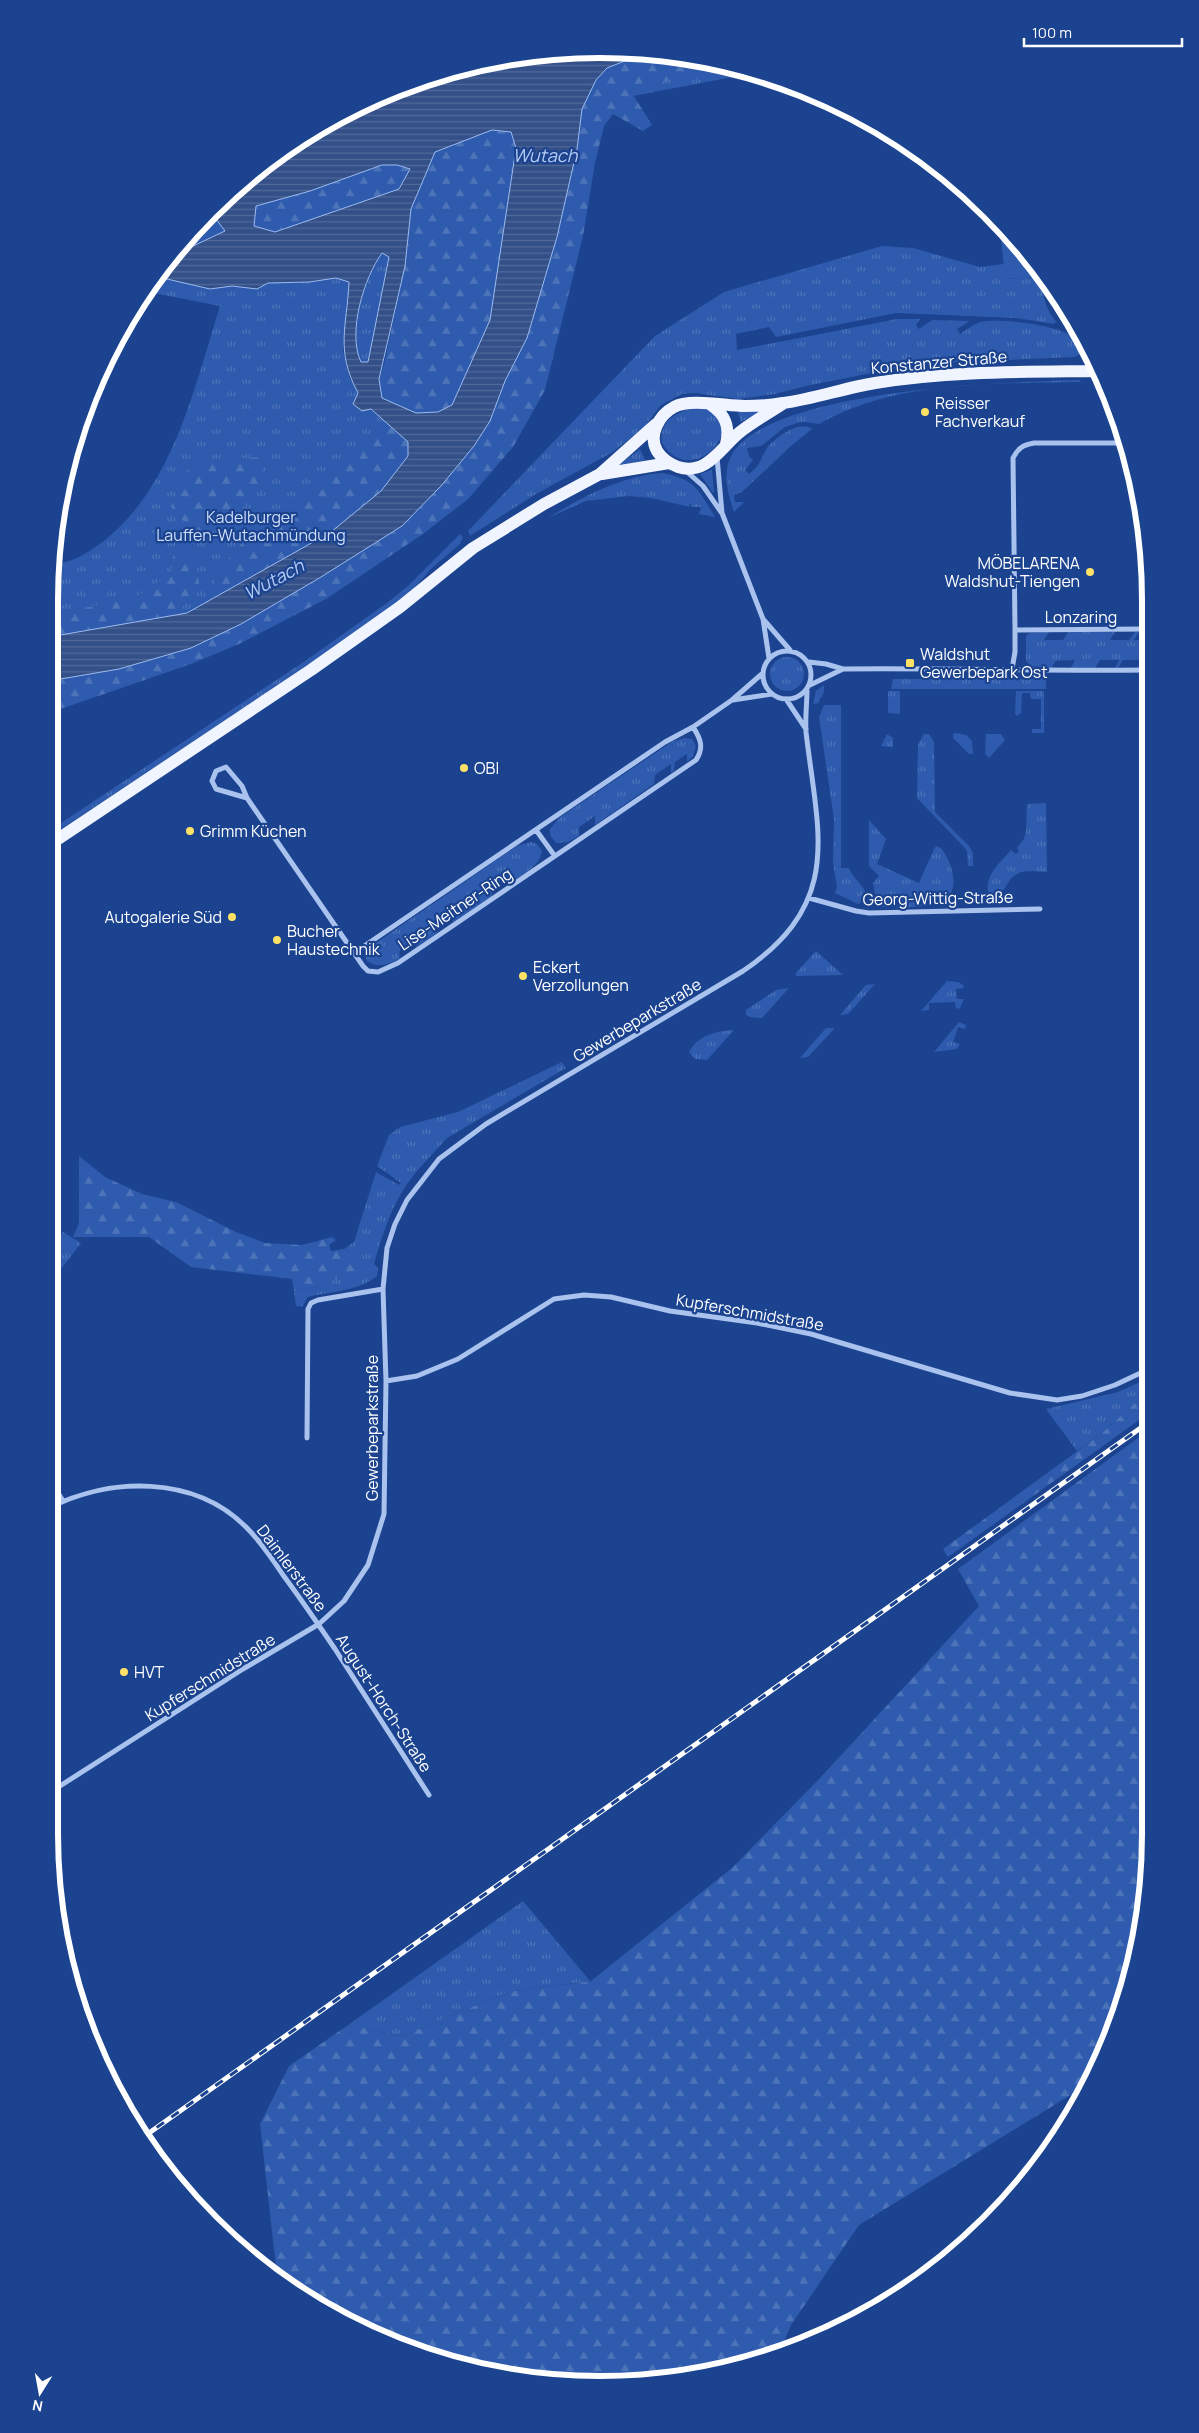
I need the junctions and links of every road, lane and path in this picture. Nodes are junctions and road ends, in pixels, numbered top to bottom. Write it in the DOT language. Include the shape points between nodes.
graph roads {
  1 [pos="1091,371"];
  2 [pos="784,403"];
  3 [pos="711,405"];
  4 [pos="656,424"];
  5 [pos="1118,443"];
  6 [pos="726,444"];
  7 [pos="716,456"];
  8 [pos="669,463"];
  9 [pos="681,468"];
  10 [pos="600,474"];
  11 [pos="722,513"];
  12 [pos="763,619"];
  13 [pos="1142,629"];
  14 [pos="1015,630"];
  15 [pos="790,650"];
  16 [pos="769,658"];
  17 [pos="808,662"];
  18 [pos="843,669"];
  19 [pos="1012,669"];
  20 [pos="1142,670"];
  21 [pos="763,673"];
  22 [pos="808,687"];
  23 [pos="772,694"];
  24 [pos="786,699"];
  25 [pos="732,700"];
  26 [pos="693,727"];
  27 [pos="806,729"];
  28 [pos="247,798"];
  29 [pos="536,830"];
  30 [pos="58,839"];
  31 [pos="554,855"];
  32 [pos="809,898"];
  33 [pos="1040,909"];
  34 [pos="354,953"];
  35 [pos="383,1289"];
  36 [pos="1142,1372"];
  37 [pos="386,1381"];
  38 [pos="307,1438"];
  39 [pos="58,1493"];
  40 [pos="63,1501"];
  41 [pos="58,1504"];
  42 [pos="368,1565"];
  43 [pos="319,1624"];
  44 [pos="58,1787"];
  45 [pos="429,1795"];
  1 -- 2 [label="main road, Konstanzer Straße" via="982,372 909,379 843,389"];
  2 -- 3 [label="main road, Konstanzer Straße"];
  2 -- 6 [label="main road, Konstanzer Straße"];
  3 -- 4 [label="main road, Konstanzer Straße" via="679,404"];
  3 -- 6 [label="main road" via="726,421"];
  4 -- 8 [label="main road" via="654,445"];
  4 -- 10 [label="main road, Konstanzer Straße"];
  5 -- 14 [label="street" via="1034,442 1025,444 1013,458"];
  6 -- 7 [label="main road, Konstanzer Straße"];
  7 -- 9 [label="main road, Konstanzer Straße" via="696,467"];
  7 -- 11 [label="street"];
  8 -- 9 [label="main road"];
  8 -- 10 [label="main road"];
  9 -- 11 [label="street" via="703,486"];
  10 -- 30 [label="main road" via="473,548 400,607"];
  11 -- 12 [label="street"];
  12 -- 15 [label="street"];
  12 -- 16 [label="street"];
  13 -- 14 [label="street, Lonzaring"];
  14 -- 19 [label="street"];
  15 -- 16 [label="street" via="775,653"];
  15 -- 17 [label="street" via="804,656"];
  16 -- 21 [label="street"];
  17 -- 18 [label="street"];
  17 -- 22 [label="street, Gewerbeparkstraße" via="811,670"];
  18 -- 19 [label="street"];
  18 -- 22 [label="street"];
  19 -- 20 [label="street"];
  21 -- 23 [label="street" via="766,688"];
  21 -- 25 [label="street, Lise-Meitner-Ring"];
  22 -- 24 [label="street" via="794,698"];
  22 -- 27 [label="street, Gewerbeparkstraße"];
  23 -- 24 [label="street"];
  23 -- 25 [label="street, Lise-Meitner-Ring"];
  24 -- 27 [label="street, Gewerbeparkstraße"];
  25 -- 26 [label="street, Lise-Meitner-Ring"];
  26 -- 29 [label="street, Lise-Meitner-Ring" via="665,742"];
  26 -- 31 [label="street, Lise-Meitner-Ring" via="700,738 701,752 696,760"];
  27 -- 32 [label="street, Gewerbeparkstraße" via="819,828 817,872"];
  28 -- 28 [label="street" via="229,769 222,767 216,771 212,781 216,789"];
  28 -- 34 [label="street"];
  29 -- 31 [label="street"];
  29 -- 34 [label="street, Lise-Meitner-Ring"];
  31 -- 34 [label="street, Lise-Meitner-Ring" via="398,963 378,972 368,971"];
  32 -- 33 [label="street, Georg-Wittig-Straße" via="870,913"];
  32 -- 35 [label="street, Gewerbeparkstraße" via="798,918 763,957 486,1124 439,1159 407,1200 395,1224 387,1248"];
  35 -- 37 [label="street, Gewerbeparkstraße"];
  35 -- 38 [label="street" via="311,1303 308,1309"];
  36 -- 37 [label="street, Kupferschmidstraße" via="1082,1396 1056,1400 1010,1393 811,1334 611,1297 584,1295 554,1299 458,1359 417,1376"];
  37 -- 42 [label="street, Gewerbeparkstraße" via="384,1514"];
  39 -- 40 [label="street"];
  40 -- 41 [label="street, Daimlerstraße"];
  40 -- 43 [label="street, Daimlerstraße" via="117,1486 161,1486 192,1494 216,1505 245,1526 265,1548"];
  42 -- 43 [label="street, Kupferschmidstraße" via="344,1601"];
  43 -- 44 [label="street, Kupferschmidstraße"];
  43 -- 45 [label="street, August-Horch-Straße"];
}
